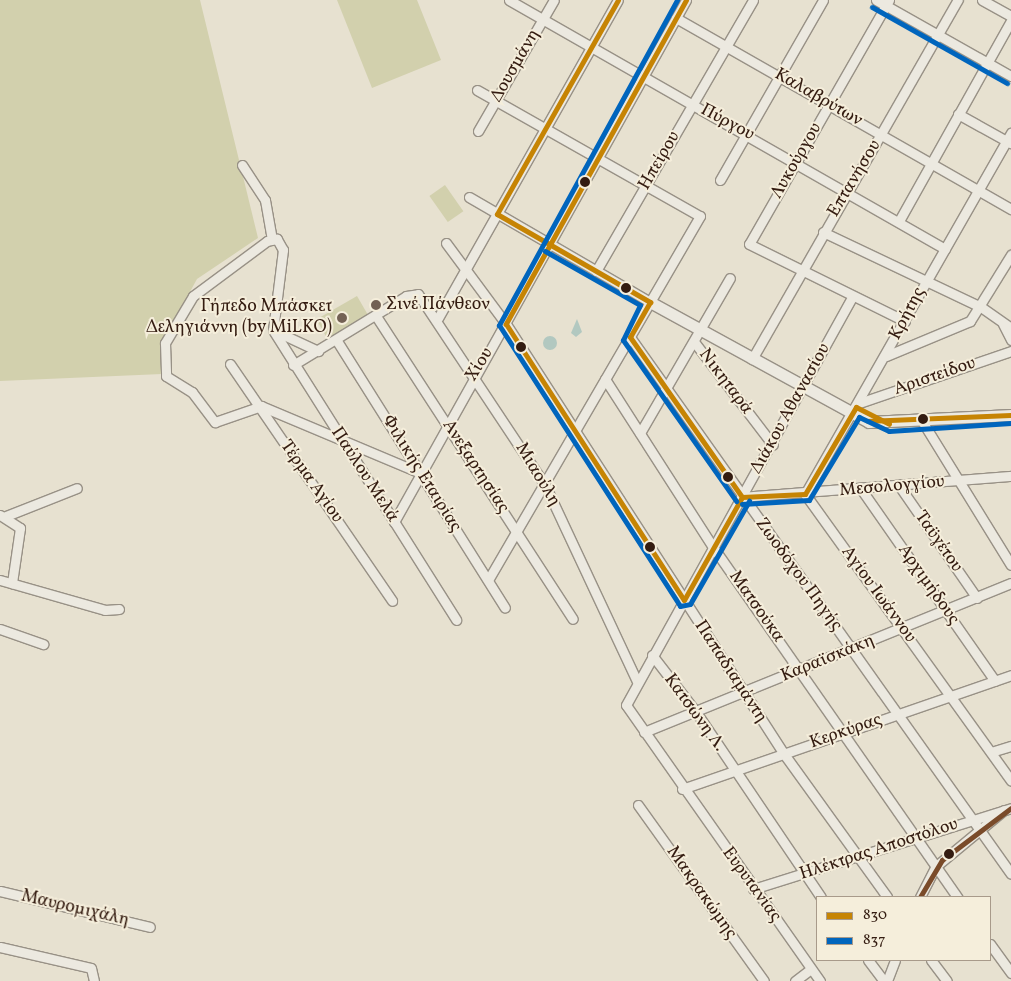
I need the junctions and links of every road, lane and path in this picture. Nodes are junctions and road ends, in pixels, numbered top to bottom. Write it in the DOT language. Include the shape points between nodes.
graph roads {
  1 [pos="509,0"];
  2 [pos="554,0"];
  3 [pos="618,0"];
  4 [pos="686,0"];
  5 [pos="753,0"];
  6 [pos="823,0"];
  7 [pos="876,0"];
  8 [pos="958,0"];
  9 [pos="982,0"];
  10 [pos="887,3"];
  11 [pos="1011,16"];
  12 [pos="676,18"];
  13 [pos="542,21"];
  14 [pos="1011,21"];
  15 [pos="938,34"];
  16 [pos="592,47"];
  17 [pos="726,47"];
  18 [pos="988,62"];
  19 [pos="780,76"];
  20 [pos="1011,76"];
  21 [pos="643,77"];
  22 [pos="477,90"];
  23 [pos="496,102"];
  24 [pos="692,105"];
  25 [pos="829,106"];
  26 [pos="958,114"];
  27 [pos="478,131"];
  28 [pos="546,131"];
  29 [pos="748,133"];
  30 [pos="882,134"];
  31 [pos="1009,139"];
  32 [pos="597,159"];
  33 [pos="931,161"];
  34 [pos="795,164"];
  35 [pos="242,165"];
  36 [pos="720,180"];
  37 [pos="646,186"];
  38 [pos="978,190"];
  39 [pos="846,192"];
  40 [pos="469,197"];
  41 [pos="1011,209"];
  42 [pos="497,214"];
  43 [pos="899,221"];
  44 [pos="823,232"];
  45 [pos="272,239"];
  46 [pos="446,243"];
  47 [pos="549,244"];
  48 [pos="945,249"];
  49 [pos="1011,255"];
  50 [pos="468,268"];
  51 [pos="1008,268"];
  52 [pos="596,271"];
  53 [pos="801,272"];
  54 [pos="730,278"];
  55 [pos="925,282"];
  56 [pos="853,296"];
  57 [pos="650,302"];
  58 [pos="981,307"];
  59 [pos="376,316"];
  60 [pos="438,318"];
  61 [pos="905,321"];
  62 [pos="1002,322"];
  63 [pos="506,324"];
  64 [pos="1011,328"];
  65 [pos="273,330"];
  66 [pos="702,330"];
  67 [pos="630,337"];
  68 [pos="337,340"];
  69 [pos="1011,340"];
  70 [pos="694,343"];
  71 [pos="318,351"];
  72 [pos="1011,351"];
  73 [pos="886,356"];
  74 [pos="752,359"];
  75 [pos="230,364"];
  76 [pos="293,365"];
  77 [pos="474,373"];
  78 [pos="605,379"];
  79 [pos="803,388"];
  80 [pos="667,390"];
  81 [pos="261,406"];
  82 [pos="856,408"];
  83 [pos="1011,415"];
  84 [pos="922,421"];
  85 [pos="446,422"];
  86 [pos="574,432"];
  87 [pos="640,433"];
  88 [pos="339,436"];
  89 [pos="773,445"];
  90 [pos="418,472"];
  91 [pos="1011,476"];
  92 [pos="958,481"];
  93 [pos="545,485"];
  94 [pos="900,487"];
  95 [pos="77,488"];
  96 [pos="861,489"];
  97 [pos="805,494"];
  98 [pos="742,497"];
  99 [pos="3,516"];
  100 [pos="394,522"];
  101 [pos="517,532"];
  102 [pos="714,547"];
  103 [pos="1011,565"];
  104 [pos="0,580"];
  105 [pos="488,580"];
  106 [pos="12,583"];
  107 [pos="1011,583"];
  108 [pos="977,598"];
  109 [pos="392,600"];
  110 [pos="684,600"];
  111 [pos="505,608"];
  112 [pos="119,609"];
  113 [pos="948,612"];
  114 [pos="456,620"];
  115 [pos="573,620"];
  116 [pos="0,629"];
  117 [pos="901,629"];
  118 [pos="43,644"];
  119 [pos="852,650"];
  120 [pos="652,655"];
  121 [pos="802,671"];
  122 [pos="1011,676"];
  123 [pos="637,681"];
  124 [pos="995,681"];
  125 [pos="743,693"];
  126 [pos="951,696"];
  127 [pos="696,712"];
  128 [pos="898,715"];
  129 [pos="644,732"];
  130 [pos="842,734"];
  131 [pos="1011,746"];
  132 [pos="991,752"];
  133 [pos="784,754"];
  134 [pos="735,772"];
  135 [pos="1011,782"];
  136 [pos="682,789"];
  137 [pos="638,805"];
  138 [pos="1008,809"];
  139 [pos="974,819"];
  140 [pos="981,833"];
  141 [pos="916,838"];
  142 [pos="860,856"];
  143 [pos="935,867"];
  144 [pos="1011,874"];
  145 [pos="804,875"];
  146 [pos="753,889"];
  147 [pos="0,891"];
  148 [pos="820,896"];
  149 [pos="886,896"];
  150 [pos="920,896"];
  151 [pos="956,896"];
  152 [pos="150,927"];
  153 [pos="991,945"];
  154 [pos="0,947"];
  155 [pos="869,961"];
  156 [pos="895,961"];
  157 [pos="932,961"];
  158 [pos="811,969"];
  159 [pos="1011,974"];
  160 [pos="94,981"];
  161 [pos="764,981"];
  162 [pos="795,981"];
  163 [pos="820,981"];
  164 [pos="885,981"];
  165 [pos="947,981"];
  1 -- 13 [label="street, Πύργου"];
  2 -- 13 [label="street, Δουσμάνη"];
  3 -- 16 [label="street"];
  4 -- 12 [label="street, Χίου"];
  5 -- 17 [label="street, Ηπείρου"];
  6 -- 19 [label="street"];
  7 -- 10 [label="street"];
  8 -- 15 [label="street, Επτανήσου"];
  9 -- 11 [label="street"];
  10 -- 15 [label="street"];
  10 -- 25 [label="street, Λυκούργου"];
  12 -- 17 [label="street, Καλαβρύτων"];
  12 -- 21 [label="street, Χίου"];
  13 -- 16 [label="street, Πύργου"];
  13 -- 23 [label="street, Δουσμάνη"];
  14 -- 18 [label="street"];
  15 -- 18 [label="street"];
  15 -- 30 [label="street, Επτανήσου"];
  16 -- 21 [label="street, Πύργου"];
  16 -- 28 [label="street"];
  17 -- 19 [label="street, Καλαβρύτων"];
  17 -- 24 [label="street, Ηπείρου"];
  18 -- 20 [label="street"];
  18 -- 26 [label="street"];
  19 -- 25 [label="street, Καλαβρύτων"];
  19 -- 29 [label="street"];
  21 -- 24 [label="street, Πύργου"];
  21 -- 32 [label="street, Χίου"];
  22 -- 23 [label="street"];
  23 -- 27 [label="street, Δουσμάνη"];
  23 -- 28 [label="street"];
  24 -- 29 [label="street, Πύργου"];
  24 -- 37 [label="street, Ηπείρου"];
  25 -- 30 [label="street, Καλαβρύτων"];
  25 -- 34 [label="street, Λυκούργου"];
  26 -- 31 [label="street"];
  26 -- 33 [label="street"];
  28 -- 32 [label="street"];
  28 -- 42 [label="street"];
  29 -- 34 [label="street, Πύργου"];
  29 -- 36 [label="street"];
  30 -- 33 [label="street, Καλαβρύτων"];
  30 -- 39 [label="street, Επτανήσου"];
  31 -- 38 [label="street, Κρήτης"];
  32 -- 37 [label="street"];
  32 -- 47 [label="street, Χίου"];
  33 -- 38 [label="street, Καλαβρύτων"];
  33 -- 43 [label="street"];
  34 -- 39 [label="street, Πύργου"];
  34 -- 53 [label="street, Λυκούργου" via="749,244"];
  35 -- 45 [label="street" via="265,200"];
  37 -- 52 [label="street, Ηπείρου"];
  37 -- 57 [label="street" via="700,216"];
  38 -- 41 [label="street, Καλαβρύτων"];
  38 -- 48 [label="street, Κρήτης"];
  39 -- 43 [label="street, Πύργου"];
  39 -- 44 [label="street, Επτανήσου"];
  40 -- 42 [label="street"];
  42 -- 47 [label="street"];
  42 -- 50 [label="street"];
  43 -- 48 [label="street, Πύργου"];
  44 -- 53 [label="street, Επτανήσου"];
  44 -- 55 [label="street"];
  45 -- 65 [label="street" via="281,242 283,250"];
  45 -- 81 [label="street" via="199,289 165,342 162,356 168,379 192,392 216,422"];
  46 -- 50 [label="street, Παπαδιαμάντη"];
  47 -- 52 [label="street"];
  47 -- 63 [label="street, Χίου"];
  48 -- 55 [label="street, Κρήτης"];
  49 -- 51 [label="street"];
  50 -- 60 [label="street"];
  50 -- 63 [label="street, Παπαδιαμάντη"];
  51 -- 58 [label="street"];
  52 -- 57 [label="street"];
  53 -- 56 [label="street"];
  53 -- 74 [label="street, Επτανήσου"];
  54 -- 66 [label="street"];
  55 -- 58 [label="street"];
  55 -- 61 [label="street, Κρήτης"];
  56 -- 61 [label="street"];
  56 -- 79 [label="street, Διάκου Αθανασίου"];
  57 -- 66 [label="street"];
  57 -- 67 [label="street"];
  58 -- 62 [label="street"];
  58 -- 73 [label="street" via="965,324"];
  59 -- 60 [label="street, Μιαούλη" via="406,296 418,294"];
  59 -- 68 [label="street"];
  59 -- 85 [label="street, Ανεξαρτησίας"];
  60 -- 77 [label="street, Μιαούλη"];
  61 -- 73 [label="street, Κρήτης"];
  62 -- 64 [label="street"];
  62 -- 69 [label="street"];
  63 -- 77 [label="street, Χίου"];
  63 -- 86 [label="street, Παπαδιαμάντη"];
  65 -- 71 [label="street"];
  65 -- 76 [label="street, Παύλου Μελά"];
  66 -- 70 [label="street"];
  66 -- 74 [label="street"];
  67 -- 78 [label="street"];
  67 -- 80 [label="street, Ζωοδόχου Πηγής"];
  68 -- 71 [label="street"];
  68 -- 90 [label="street, Φιλικής Εταιρίας"];
  70 -- 80 [label="street"];
  70 -- 89 [label="street, Νικηταρά"];
  71 -- 76 [label="street"];
  72 -- 82 [label="street, Αριστείδου"];
  73 -- 82 [label="street, Κρήτης"];
  74 -- 79 [label="street"];
  75 -- 81 [label="street, Τέρμα Αγίου"];
  76 -- 88 [label="street, Παύλου Μελά"];
  77 -- 85 [label="street, Χίου"];
  77 -- 93 [label="street, Μιαούλη"];
  78 -- 86 [label="street"];
  78 -- 87 [label="street, Ματσούκα"];
  79 -- 82 [label="street"];
  79 -- 89 [label="street, Διάκου Αθανασίου"];
  80 -- 87 [label="street"];
  80 -- 98 [label="street, Ζωοδόχου Πηγής"];
  81 -- 88 [label="street"];
  81 -- 109 [label="street, Τέρμα Αγίου"];
  82 -- 84 [label="street" via="888,424"];
  82 -- 97 [label="street, Κρήτης"];
  83 -- 84 [label="street"];
  84 -- 92 [label="street"];
  85 -- 90 [label="street, Χίου"];
  85 -- 101 [label="street, Ανεξαρτησίας"];
  86 -- 93 [label="street"];
  86 -- 110 [label="street, Παπαδιαμάντη"];
  87 -- 102 [label="street, Ματσούκα"];
  88 -- 90 [label="street"];
  88 -- 100 [label="street, Παύλου Μελά"];
  89 -- 98 [label="street, Διάκου Αθανασίου"];
  90 -- 100 [label="street, Χίου"];
  90 -- 105 [label="street, Φιλικής Εταιρίας"];
  91 -- 92 [label="street, Μεσολογγίου"];
  92 -- 94 [label="street, Μεσολογγίου"];
  92 -- 103 [label="street"];
  93 -- 101 [label="street"];
  93 -- 123 [label="street, Μιαούλη"];
  94 -- 96 [label="street, Μεσολογγίου"];
  94 -- 108 [label="street, Ταϋγέτου"];
  95 -- 99 [label="street"];
  96 -- 97 [label="street, Μεσολογγίου"];
  96 -- 113 [label="street, Αρχιμήδους"];
  97 -- 98 [label="street, Μεσολογγίου"];
  97 -- 117 [label="street, Αγίου Ιωάννου"];
  98 -- 102 [label="street, Διάκου Αθανασίου"];
  98 -- 119 [label="street, Ζωοδόχου Πηγής"];
  99 -- 106 [label="street" via="20,528"];
  100 -- 114 [label="street, Παύλου Μελά"];
  101 -- 105 [label="street"];
  101 -- 115 [label="street, Ανεξαρτησίας"];
  102 -- 110 [label="street, Διάκου Αθανασίου"];
  102 -- 121 [label="street, Ματσούκα"];
  104 -- 106 [label="street"];
  105 -- 111 [label="street, Φιλικής Εταιρίας"];
  106 -- 112 [label="street" via="104,610"];
  107 -- 108 [label="street, Καραϊσκάκη"];
  108 -- 113 [label="street, Καραϊσκάκη"];
  110 -- 120 [label="street, Διάκου Αθανασίου"];
  110 -- 125 [label="street, Παπαδιαμάντη"];
  113 -- 117 [label="street, Καραϊσκάκη"];
  113 -- 124 [label="street, Αρχιμήδους"];
  116 -- 118 [label="street"];
  117 -- 119 [label="street, Καραϊσκάκη"];
  117 -- 126 [label="street, Αγίου Ιωάννου"];
  119 -- 121 [label="street, Καραϊσκάκη"];
  119 -- 128 [label="street, Ζωοδόχου Πηγής"];
  120 -- 123 [label="street, Διάκου Αθανασίου"];
  120 -- 127 [label="street, Κατσώνη Λ."];
  121 -- 125 [label="street, Καραϊσκάκη"];
  121 -- 130 [label="street, Ματσούκα"];
  122 -- 124 [label="street, Κερκύρας"];
  123 -- 129 [label="street, Διάκου Αθανασίου" via="626,705"];
  124 -- 126 [label="street, Κερκύρας"];
  125 -- 127 [label="street, Καραϊσκάκη"];
  125 -- 133 [label="street, Παπαδιαμάντη"];
  126 -- 128 [label="street, Κερκύρας"];
  126 -- 132 [label="street, Αγίου Ιωάννου"];
  127 -- 129 [label="street, Καραϊσκάκη"];
  127 -- 134 [label="street, Κατσώνη Λ."];
  128 -- 130 [label="street, Κερκύρας"];
  128 -- 139 [label="street, Ζωοδόχου Πηγής"];
  129 -- 136 [label="street"];
  130 -- 133 [label="street, Κερκύρας"];
  130 -- 141 [label="street, Ματσούκα"];
  131 -- 132 [label="street"];
  132 -- 135 [label="street, Αγίου Ιωάννου"];
  133 -- 134 [label="street, Κερκύρας"];
  133 -- 142 [label="street, Παπαδιαμάντη"];
  134 -- 136 [label="street, Κερκύρας"];
  134 -- 145 [label="street, Κατσώνη Λ."];
  136 -- 146 [label="street, Ευρυτανίας"];
  137 -- 161 [label="street, Μακρακώμης"];
  138 -- 139 [label="street, Ηλέκτρας Αποστόλου"];
  138 -- 140 [label="street"];
  139 -- 140 [label="street, Ζωοδόχου Πηγής"];
  139 -- 141 [label="street, Ηλέκτρας Αποστόλου"];
  140 -- 143 [label="street"];
  140 -- 144 [label="street, Ζωοδόχου Πηγής"];
  141 -- 142 [label="street, Ηλέκτρας Αποστόλου"];
  141 -- 143 [label="street, Ματσούκα"];
  142 -- 145 [label="street, Ηλέκτρας Αποστόλου"];
  142 -- 149 [label="street, Παπαδιαμάντη"];
  143 -- 150 [label="street"];
  143 -- 151 [label="street, Ματσούκα"];
  145 -- 146 [label="street, Ηλέκτρας Αποστόλου"];
  145 -- 148 [label="street, Κατσώνη Λ."];
  146 -- 158 [label="street, Ευρυτανίας"];
  147 -- 152 [label="street, Μαυρομιχάλη"];
  153 -- 159 [label="street"];
  154 -- 160 [label="street" via="91,968"];
  155 -- 164 [label="street"];
  156 -- 164 [label="street"];
  157 -- 165 [label="street"];
  158 -- 162 [label="street"];
  158 -- 163 [label="street, Ευρυτανίας"];
}
